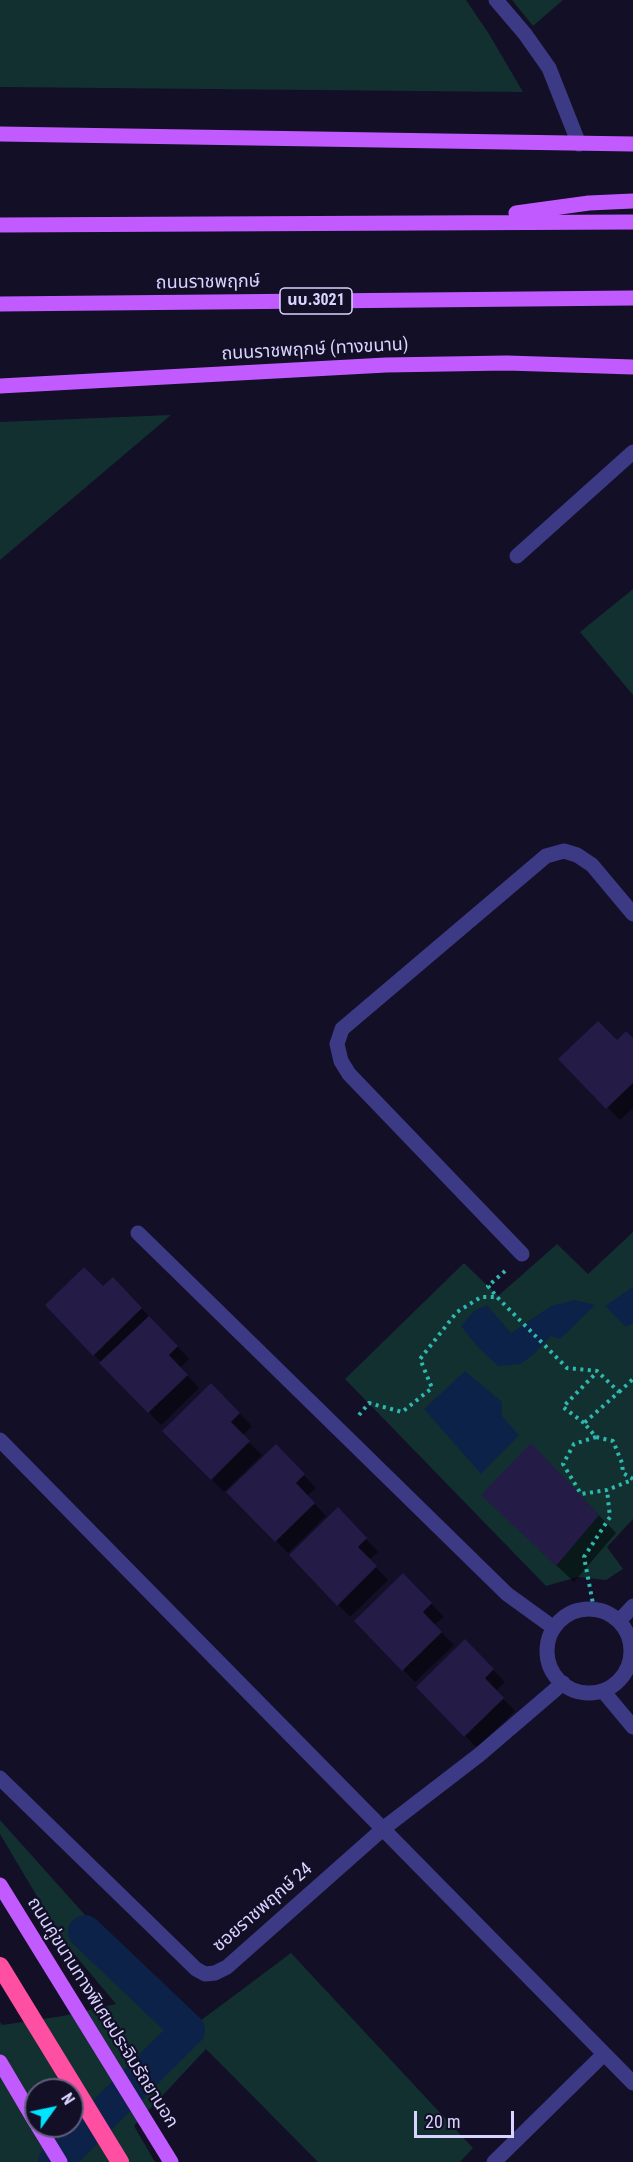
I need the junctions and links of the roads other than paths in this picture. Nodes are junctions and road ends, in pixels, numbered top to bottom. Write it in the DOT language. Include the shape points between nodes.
graph roads {
  1 [pos="496,0"];
  2 [pos="0,134"];
  3 [pos="579,144"];
  4 [pos="633,144"];
  5 [pos="633,201"];
  6 [pos="460,221"];
  7 [pos="633,222"];
  8 [pos="0,225"];
  9 [pos="633,298"];
  10 [pos="0,304"];
  11 [pos="633,367"];
  12 [pos="0,386"];
  13 [pos="633,452"];
  14 [pos="517,556"];
  15 [pos="633,914"];
  16 [pos="138,1233"];
  17 [pos="522,1254"];
  18 [pos="0,1440"];
  19 [pos="633,1606"];
  20 [pos="619,1621"];
  21 [pos="554,1628"];
  22 [pos="563,1683"];
  23 [pos="603,1691"];
  24 [pos="633,1727"];
  25 [pos="0,1778"];
  26 [pos="384,1828"];
  27 [pos="0,1885"];
  28 [pos="0,1966"];
  29 [pos="604,2054"];
  30 [pos="0,2062"];
  31 [pos="633,2083"];
  32 [pos="24,2102"];
  33 [pos="45,2138"];
  34 [pos="60,2162"];
  35 [pos="120,2162"];
  36 [pos="171,2162"];
  37 [pos="494,2162"];
  1 -- 3 [label="street" via="549,68"];
  2 -- 3 [label="main road"];
  3 -- 4 [label="main road"];
  5 -- 6 [label="main road" via="589,203"];
  6 -- 7 [label="main road"];
  6 -- 8 [label="main road"];
  9 -- 10 [label="main road, ถนนราชพฤกษ์ / นบ.3021"];
  11 -- 12 [label="main road, ถนนราชพฤกษ์ (ทางขนาน)" via="386,365"];
  13 -- 14 [label="street"];
  15 -- 17 [label="street" via="592,865 564,851 546,856 342,1029 337,1044 349,1074"];
  16 -- 21 [label="street" via="507,1594"];
  18 -- 26 [label="street"];
  19 -- 20 [label="street"];
  20 -- 21 [label="street" via="594,1609 571,1613"];
  20 -- 23 [label="street" via="628,1635 631,1652 627,1669"];
  21 -- 22 [label="street" via="548,1642 548,1658"];
  22 -- 23 [label="street" via="589,1693"];
  22 -- 26 [label="street, ซอยราชพฤกษ์ 24" via="479,1755"];
  23 -- 24 [label="street"];
  25 -- 26 [label="street, ซอยราชพฤกษ์ 24" via="205,1974 227,1967"];
  26 -- 29 [label="street"];
  27 -- 36 [label="main road, ถนนคู่ขนานทางพิเศษประจิมรัถยานอก"];
  28 -- 35 [label="highway"];
  29 -- 31 [label="street"];
  29 -- 37 [label="street"];
  30 -- 32 [label="main road"];
  33 -- 34 [label="main road"];
}
